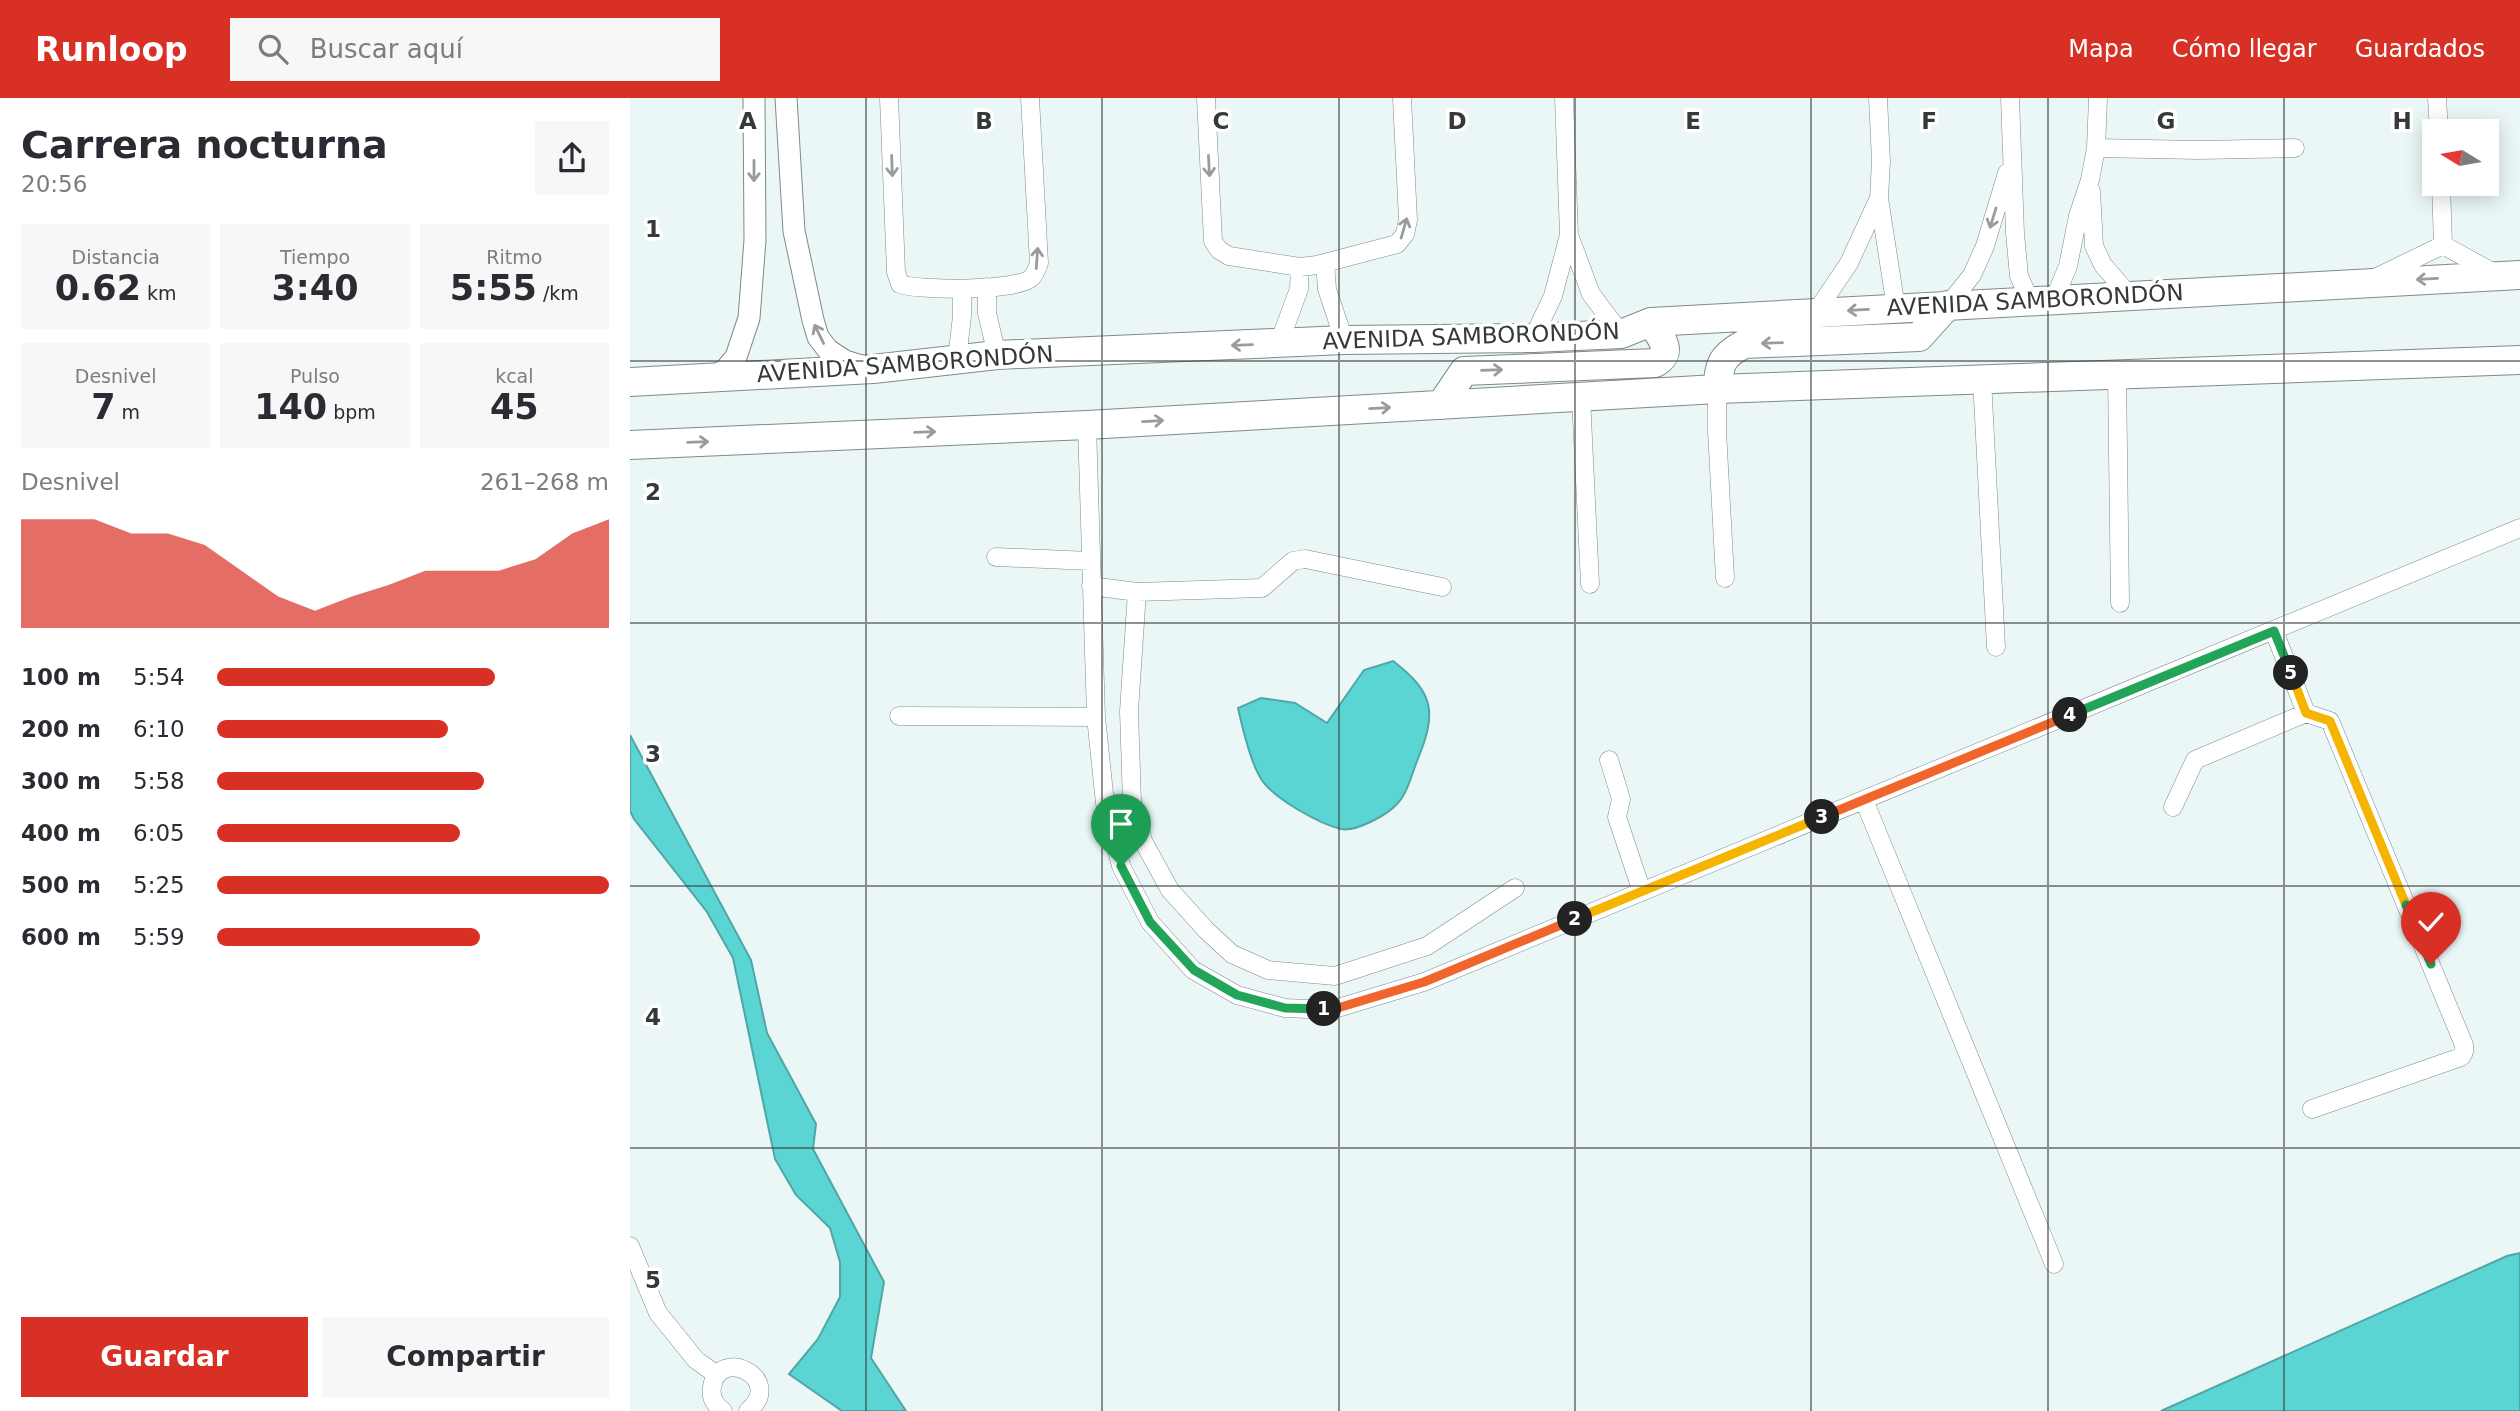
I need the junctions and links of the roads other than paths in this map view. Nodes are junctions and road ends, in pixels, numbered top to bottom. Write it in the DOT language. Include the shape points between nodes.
graph roads {
  1 [pos="754,98"];
  2 [pos="786,98"];
  3 [pos="889,98"];
  4 [pos="1030,98"];
  5 [pos="1206,98"];
  6 [pos="1402,98"];
  7 [pos="1564,98"];
  8 [pos="1878,98"];
  9 [pos="2010,98"];
  10 [pos="2098,98"];
  11 [pos="2437,98"];
  12 [pos="2438,119"];
  13 [pos="2096,148"];
  14 [pos="2295,148"];
  15 [pos="2011,160"];
  16 [pos="2090,180"];
  17 [pos="2441,196"];
  18 [pos="1879,198"];
  19 [pos="1569,235"];
  20 [pos="2443,246"];
  21 [pos="1325,263"];
  22 [pos="1300,267"];
  23 [pos="2509,275"];
  24 [pos="2364,283"];
  25 [pos="987,287"];
  26 [pos="962,289"];
  27 [pos="2129,295"];
  28 [pos="2042,300"];
  29 [pos="1948,305"];
  30 [pos="1896,308"];
  31 [pos="1816,312"];
  32 [pos="1651,322"];
  33 [pos="1621,334"];
  34 [pos="1533,338"];
  35 [pos="1344,340"];
  36 [pos="1279,343"];
  37 [pos="997,355"];
  38 [pos="957,359"];
  39 [pos="2520,360"];
  40 [pos="873,369"];
  41 [pos="2117,374"];
  42 [pos="709,378"];
  43 [pos="1982,380"];
  44 [pos="630,382"];
  45 [pos="1717,389"];
  46 [pos="1581,397"];
  47 [pos="1441,405"];
  48 [pos="1087,425"];
  49 [pos="630,444"];
  50 [pos="2520,528"];
  51 [pos="996,558"];
  52 [pos="1090,561"];
  53 [pos="1725,578"];
  54 [pos="1590,584"];
  55 [pos="1091,586"];
  56 [pos="1441,587"];
  57 [pos="1136,592"];
  58 [pos="2120,603"];
  59 [pos="2274,631"];
  60 [pos="1996,647"];
  61 [pos="2306,713"];
  62 [pos="899,716"];
  63 [pos="1096,716"];
  64 [pos="1609,760"];
  65 [pos="1864,800"];
  66 [pos="2173,807"];
  67 [pos="1515,888"];
  68 [pos="1642,892"];
  69 [pos="2312,1109"];
  70 [pos="630,1247"];
  71 [pos="2054,1265"];
  72 [pos="718,1375"];
  73 [pos="723,1411"];
  74 [pos="748,1411"];
  1 -- 42 [label="street, one-way" via="755,240 749,318 736,356 725,370"];
  40 -- 2 [label="street, one-way" via="845,361 818,337 794,231"];
  3 -- 26 [label="street, one-way" via="900,284"];
  25 -- 4 [label="street, one-way" via="1022,283 1033,277 1039,263"];
  5 -- 22 [label="street, one-way" via="1213,241 1229,256"];
  21 -- 6 [label="street, one-way" via="1397,244 1405,234"];
  7 -- 19 [label="street"];
  8 -- 18 [label="street"];
  9 -- 15 [label="street"];
  10 -- 13 [label="street"];
  11 -- 12 [label="street"];
  13 -- 14 [label="street"];
  13 -- 16 [label="street"];
  15 -- 28 [label="street" via="2019,276"];
  15 -- 29 [label="street, one-way" via="1985,246 1972,275"];
  16 -- 27 [label="street" via="2094,246 2103,265"];
  16 -- 28 [label="street" via="2068,266"];
  17 -- 20 [label="street"];
  18 -- 30 [label="street"];
  18 -- 31 [label="street" via="1849,263"];
  19 -- 33 [label="street" via="1591,294"];
  19 -- 34 [label="street" via="1553,296"];
  20 -- 23 [label="street"];
  20 -- 24 [label="street"];
  21 -- 22 [label="street"];
  21 -- 35 [label="street" via="1327,289"];
  22 -- 36 [label="street" via="1299,289"];
  23 -- 24 [label="highway, AVENIDA SAMBORONDÓN, one-way"];
  24 -- 27 [label="highway, AVENIDA SAMBORONDÓN"];
  25 -- 26 [label="street"];
  25 -- 37 [label="street" via="987,312"];
  26 -- 38 [label="street"];
  27 -- 28 [label="highway, AVENIDA SAMBORONDÓN"];
  28 -- 29 [label="highway, AVENIDA SAMBORONDÓN"];
  29 -- 30 [label="highway, AVENIDA SAMBORONDÓN"];
  29 -- 45 [label="highway, one-way" via="1919,337 1744,344 1720,363"];
  30 -- 31 [label="highway, AVENIDA SAMBORONDÓN, one-way"];
  31 -- 32 [label="highway, AVENIDA SAMBORONDÓN"];
  32 -- 33 [label="highway, AVENIDA SAMBORONDÓN"];
  47 -- 32 [label="highway, one-way" via="1464,371 1655,363 1666,350"];
  33 -- 34 [label="highway, AVENIDA SAMBORONDÓN"];
  34 -- 35 [label="highway, AVENIDA SAMBORONDÓN"];
  35 -- 36 [label="highway, AVENIDA SAMBORONDÓN"];
  36 -- 37 [label="highway, AVENIDA SAMBORONDÓN, one-way"];
  37 -- 38 [label="highway, AVENIDA SAMBORONDÓN"];
  38 -- 40 [label="highway, AVENIDA SAMBORONDÓN"];
  39 -- 41 [label="highway"];
  40 -- 42 [label="highway, AVENIDA SAMBORONDÓN"];
  41 -- 43 [label="highway"];
  41 -- 58 [label="street"];
  42 -- 44 [label="highway, AVENIDA SAMBORONDÓN"];
  43 -- 45 [label="highway"];
  43 -- 60 [label="street"];
  45 -- 46 [label="highway"];
  45 -- 53 [label="street"];
  46 -- 47 [label="highway"];
  46 -- 54 [label="street"];
  48 -- 47 [label="highway, one-way"];
  49 -- 48 [label="highway, one-way"];
  48 -- 52 [label="street"];
  50 -- 59 [label="street"];
  51 -- 52 [label="street"];
  52 -- 55 [label="street"];
  55 -- 57 [label="street"];
  55 -- 63 [label="street"];
  56 -- 57 [label="street" via="1305,559 1293,561 1262,588"];
  57 -- 67 [label="street" via="1129,711 1132,802 1143,841 1170,890 1232,954 1268,970 1335,976 1427,946"];
  59 -- 61 [label="street"];
  59 -- 65 [label="street"];
  61 -- 66 [label="street" via="2195,760"];
  61 -- 69 [label="street" via="2330,721 2465,1052"];
  62 -- 63 [label="street"];
  63 -- 68 [label="street" via="1105,803 1121,866 1150,922 1194,970 1237,995 1285,1008 1331,1010 1424,982"];
  64 -- 68 [label="street" via="1620,799 1617,817"];
  65 -- 68 [label="street"];
  65 -- 71 [label="street"];
  70 -- 72 [label="street" via="658,1313 696,1360"];
  72 -- 73 [label="street" via="711,1392"];
  72 -- 74 [label="street" via="734,1367 757,1380 758,1398"];
}
